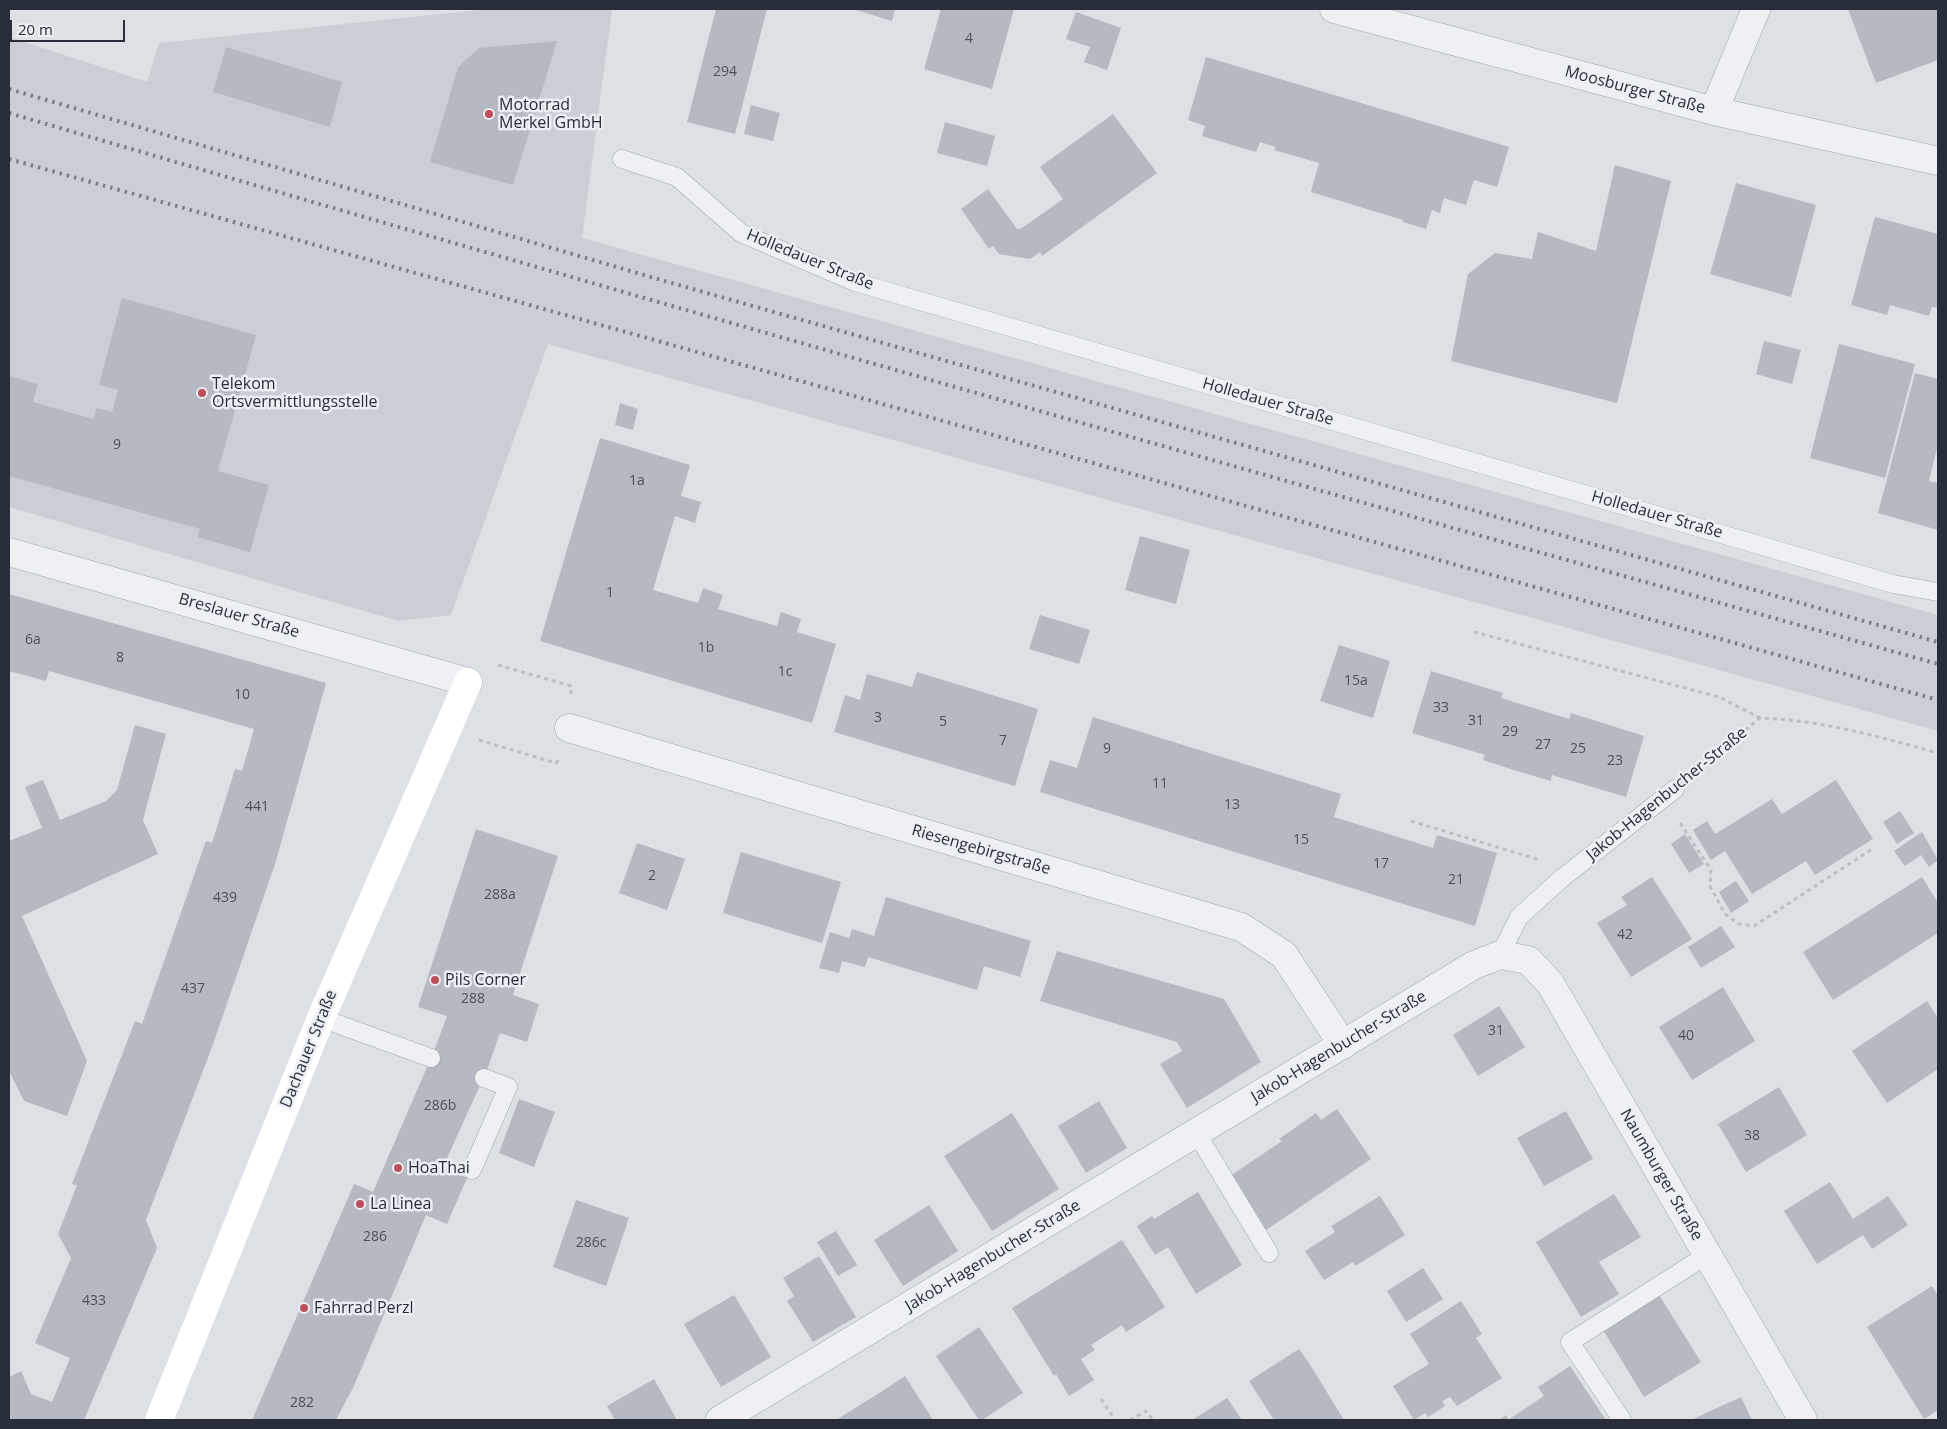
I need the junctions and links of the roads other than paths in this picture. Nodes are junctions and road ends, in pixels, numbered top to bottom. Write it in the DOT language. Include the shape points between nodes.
graph roads {
  1 [pos="1334,9"];
  2 [pos="1756,9"];
  3 [pos="1714,111"];
  4 [pos="622,159"];
  5 [pos="1938,161"];
  6 [pos="9,552"];
  7 [pos="1938,592"];
  8 [pos="468,682"];
  9 [pos="569,728"];
  10 [pos="1669,794"];
  11 [pos="1500,955"];
  12 [pos="321,1018"];
  13 [pos="1343,1045"];
  14 [pos="431,1058"];
  15 [pos="484,1078"];
  16 [pos="1196,1134"];
  17 [pos="472,1170"];
  18 [pos="1269,1253"];
  19 [pos="1707,1255"];
  20 [pos="159,1420"];
  21 [pos="723,1420"];
  22 [pos="1622,1420"];
  23 [pos="1803,1420"];
  1 -- 3 [label="street, Moosburger Straße"];
  2 -- 3 [label="street"];
  3 -- 5 [label="street, Moosburger Straße"];
  4 -- 7 [label="lane, Holledauer Straße" via="677,177 740,232 855,282 1893,584"];
  6 -- 8 [label="street, Breslauer Straße"];
  8 -- 12 [label="main road, Dachauer Straße"];
  9 -- 13 [label="street, Riesengebirgstraße" via="1241,927 1284,955"];
  10 -- 11 [label="lane, Jakob-Hagenbucher-Straße" via="1561,879 1519,917"];
  11 -- 13 [label="street, Jakob-Hagenbucher-Straße" via="1474,965"];
  11 -- 19 [label="street, Naumburger Straße" via="1528,960 1550,983"];
  12 -- 14 [label="lane"];
  12 -- 20 [label="main road, Dachauer Straße"];
  13 -- 16 [label="street, Jakob-Hagenbucher-Straße"];
  15 -- 17 [label="lane" via="508,1087"];
  16 -- 18 [label="lane"];
  16 -- 21 [label="street, Jakob-Hagenbucher-Straße"];
  19 -- 22 [label="lane" via="1570,1342"];
  19 -- 23 [label="street, Naumburger Straße"];
}
